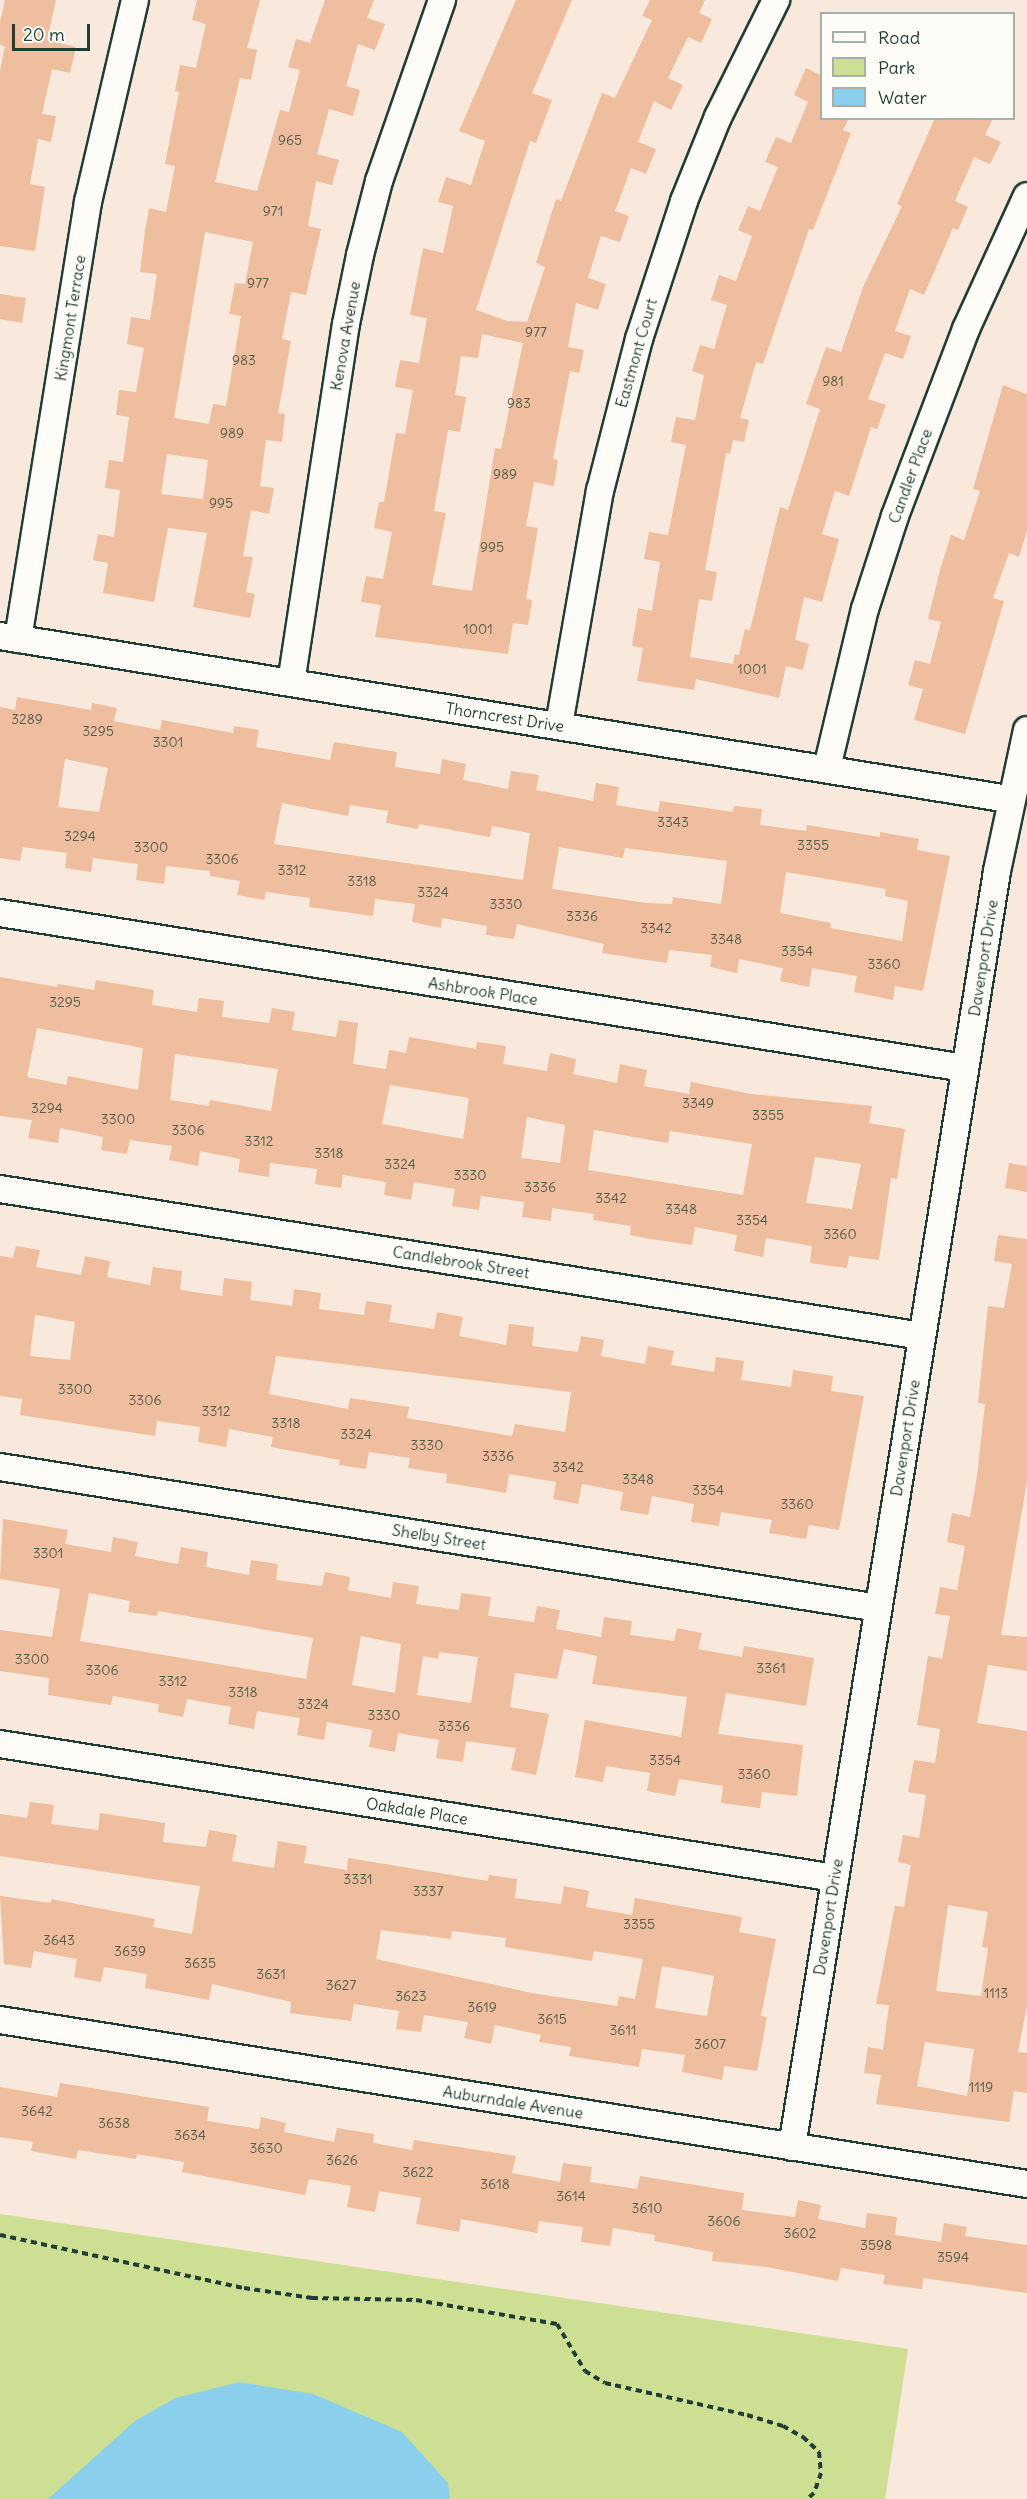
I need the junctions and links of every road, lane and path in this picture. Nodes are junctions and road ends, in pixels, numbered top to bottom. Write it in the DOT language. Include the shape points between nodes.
graph roads {
  1 [pos="135,0"];
  2 [pos="442,0"];
  3 [pos="776,0"];
  4 [pos="1027,196"];
  5 [pos="9,638"];
  6 [pos="291,683"];
  7 [pos="560,725"];
  8 [pos="1027,730"];
  9 [pos="827,768"];
  10 [pos="1009,799"];
  11 [pos="0,913"];
  12 [pos="965,1068"];
  13 [pos="0,1189"];
  14 [pos="922,1336"];
  15 [pos="0,1467"];
  16 [pos="878,1608"];
  17 [pos="0,1744"];
  18 [pos="835,1878"];
  19 [pos="0,2020"];
  20 [pos="792,2147"];
  21 [pos="1027,2184"];
  22 [pos="0,2235"];
  23 [pos="807,2499"];
  1 -- 5 [label="street, Kingmont Terrace" via="88,202"];
  2 -- 6 [label="street, Kenova Avenue" via="379,181 360,255"];
  3 -- 7 [label="street, Eastmont Court" via="718,117 684,201 639,339 600,491"];
  4 -- 9 [label="street, Candler Place" via="966,328 895,516 865,609"];
  5 -- 6 [label="street, Thorncrest Drive"];
  6 -- 7 [label="street, Thorncrest Drive"];
  7 -- 9 [label="street, Thorncrest Drive"];
  8 -- 10 [label="street, Davenport Drive"];
  9 -- 10 [label="street, Thorncrest Drive"];
  10 -- 12 [label="street, Davenport Drive"];
  11 -- 12 [label="street, Ashbrook Place"];
  12 -- 14 [label="street, Davenport Drive"];
  13 -- 14 [label="street, Candlebrook Street"];
  14 -- 16 [label="street, Davenport Drive"];
  15 -- 16 [label="street, Shelby Street"];
  16 -- 18 [label="street, Davenport Drive"];
  17 -- 18 [label="street, Oakdale Place"];
  18 -- 20 [label="street, Davenport Drive"];
  19 -- 20 [label="street, Auburndale Avenue"];
  20 -- 21 [label="street, Auburndale Avenue"];
  22 -- 23 [label="path" via="244,2289 312,2298 416,2300 557,2324 585,2371 605,2383 747,2415 803,2436 819,2452 821,2473 814,2493"];
}
